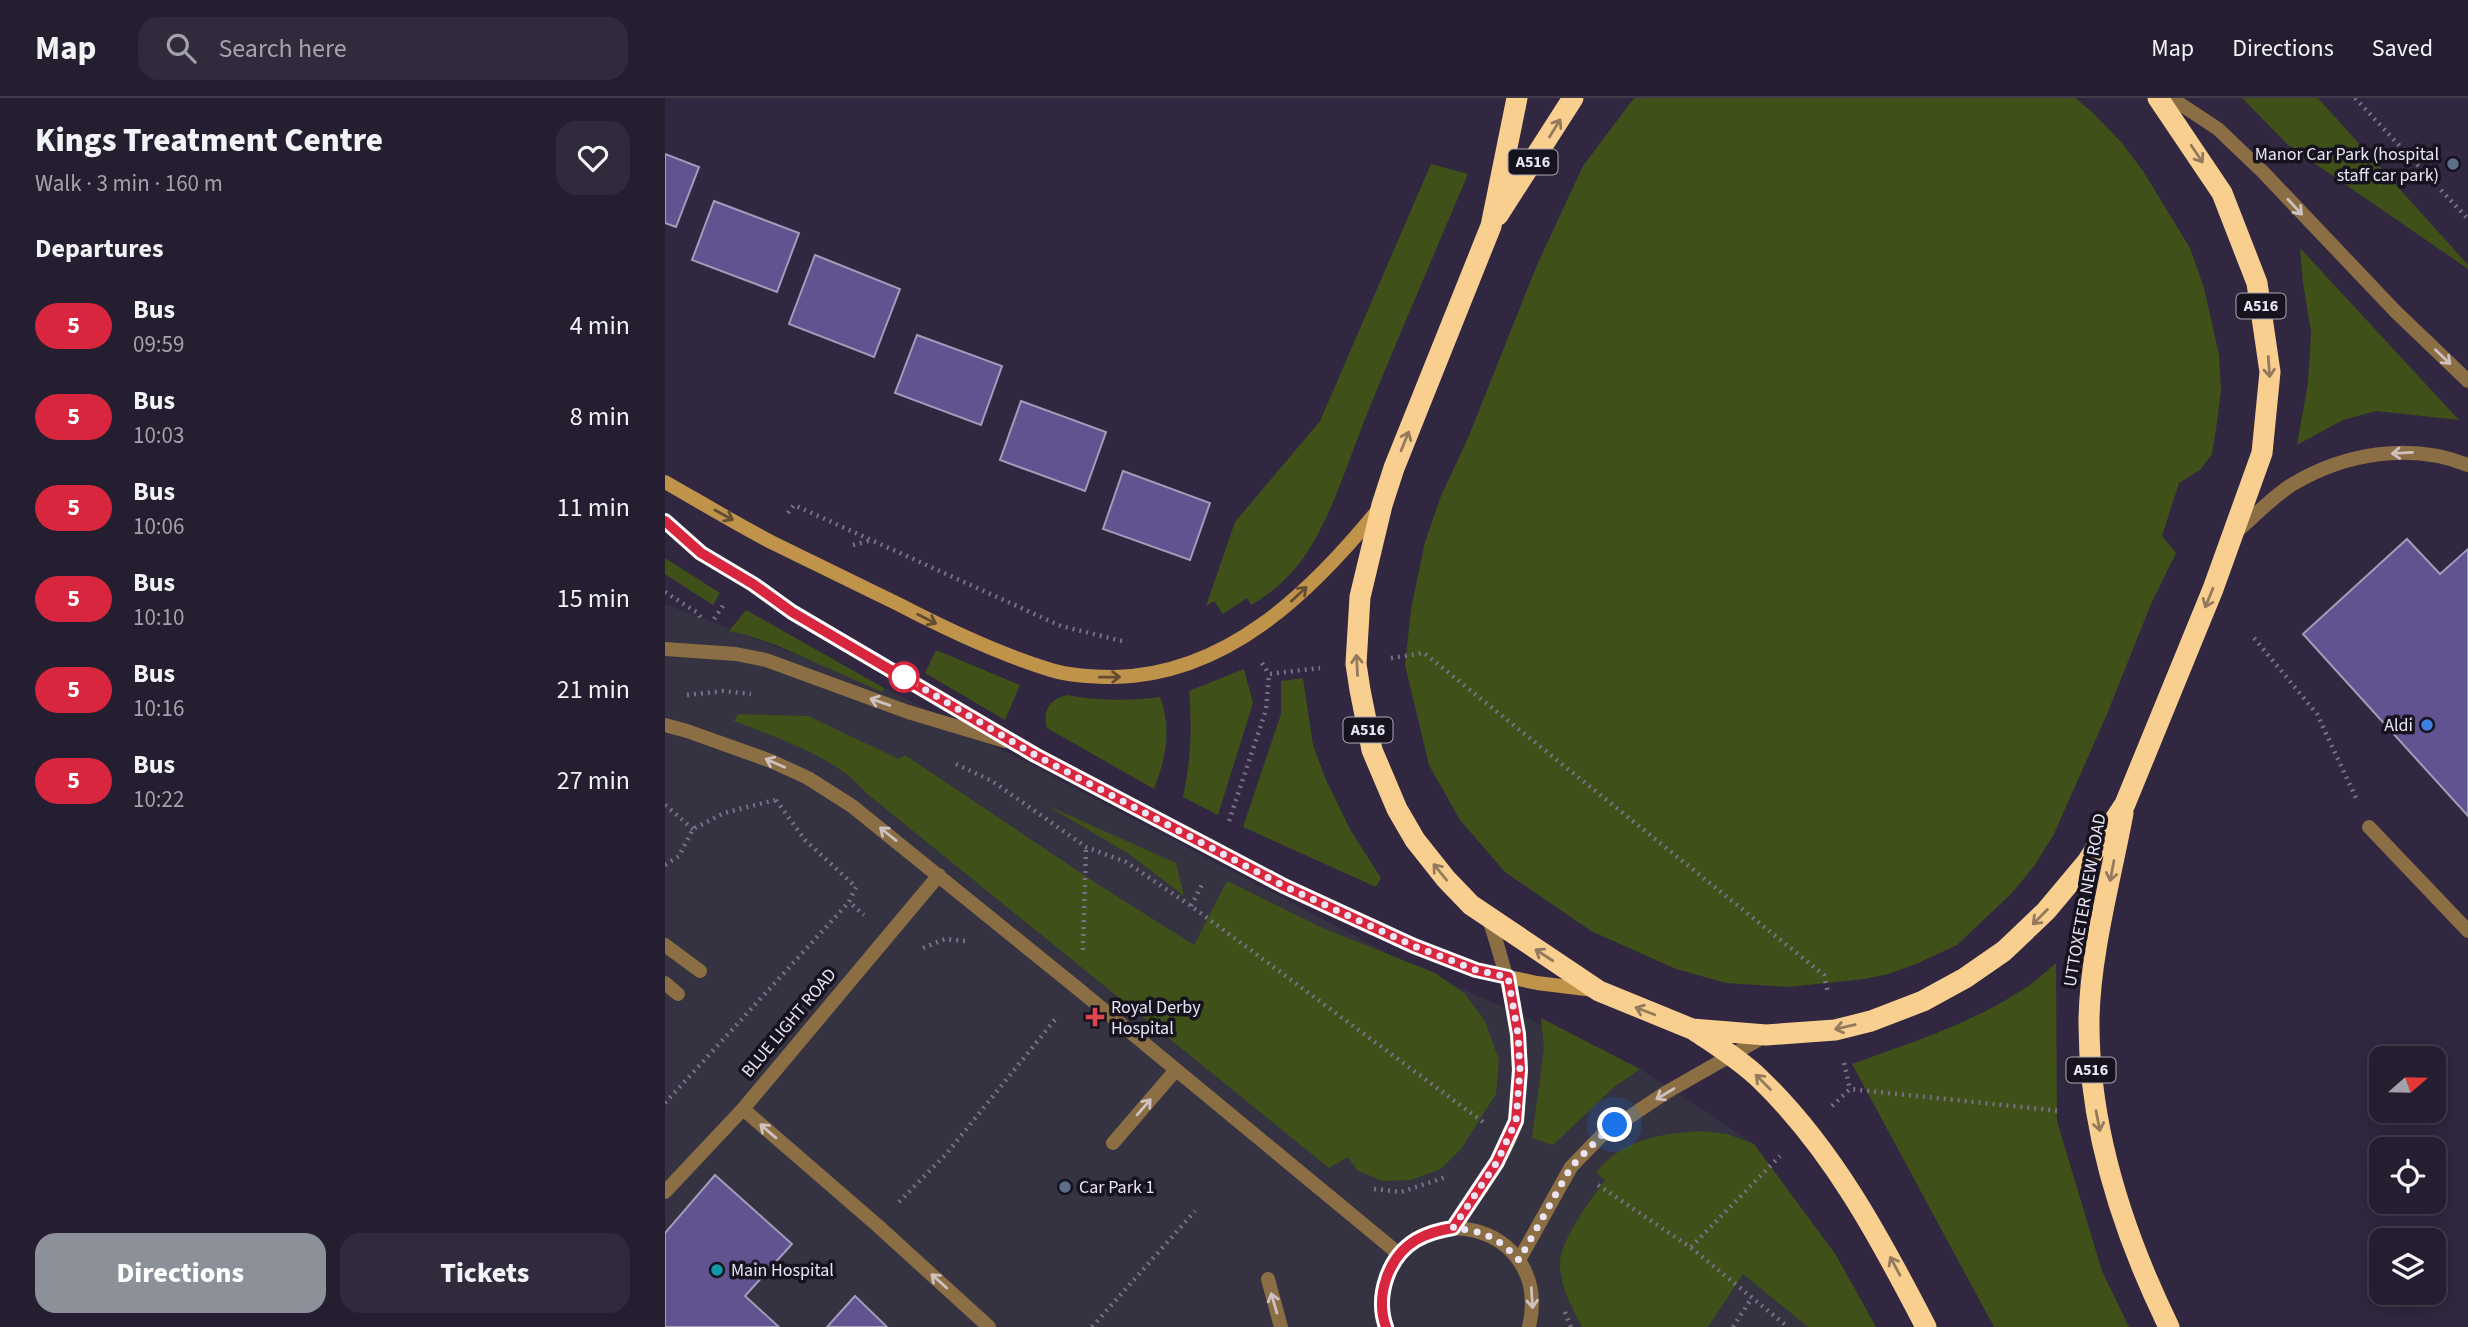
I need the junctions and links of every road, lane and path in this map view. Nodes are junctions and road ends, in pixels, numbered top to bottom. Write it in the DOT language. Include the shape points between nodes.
graph roads {
  1 [pos="1517,98"];
  2 [pos="1573,98"];
  3 [pos="2158,98"];
  4 [pos="2171,98"];
  5 [pos="2355,98"];
  6 [pos="2468,219"];
  7 [pos="1491,226"];
  8 [pos="2468,381"];
  9 [pos="2468,465"];
  10 [pos="665,482"];
  11 [pos="793,505"];
  12 [pos="1382,505"];
  13 [pos="665,521"];
  14 [pos="2233,534"];
  15 [pos="665,592"];
  16 [pos="703,620"];
  17 [pos="2254,638"];
  18 [pos="1125,642"];
  19 [pos="665,649"];
  20 [pos="1424,653"];
  21 [pos="1269,674"];
  22 [pos="758,695"];
  23 [pos="681,696"];
  24 [pos="665,725"];
  25 [pos="1016,744"];
  26 [pos="946,759"];
  27 [pos="764,792"];
  28 [pos="775,800"];
  29 [pos="2125,804"];
  30 [pos="665,805"];
  31 [pos="1228,824"];
  32 [pos="2369,827"];
  33 [pos="693,829"];
  34 [pos="665,865"];
  35 [pos="939,875"];
  36 [pos="849,902"];
  37 [pos="1489,919"];
  38 [pos="2468,931"];
  39 [pos="887,937"];
  40 [pos="665,945"];
  41 [pos="974,946"];
  42 [pos="700,971"];
  43 [pos="1508,977"];
  44 [pos="665,983"];
  45 [pos="1599,991"];
  46 [pos="678,994"];
  47 [pos="1057,1017"];
  48 [pos="1692,1029"];
  49 [pos="1835,1030"];
  50 [pos="1766,1035"];
  51 [pos="1731,1054"];
  52 [pos="1175,1070"];
  53 [pos="1850,1090"];
  54 [pos="665,1103"];
  55 [pos="743,1109"];
  56 [pos="2064,1112"];
  57 [pos="1486,1124"];
  58 [pos="1807,1129"];
  59 [pos="1113,1143"];
  60 [pos="1454,1170"];
  61 [pos="1370,1188"];
  62 [pos="665,1192"];
  63 [pos="1622,1200"];
  64 [pos="1195,1211"];
  65 [pos="877,1225"];
  66 [pos="1453,1228"];
  67 [pos="1691,1247"];
  68 [pos="1399,1254"];
  69 [pos="1519,1260"];
  70 [pos="1268,1279"];
  71 [pos="1751,1299"];
  72 [pos="1383,1326"];
  73 [pos="989,1327"];
  74 [pos="1092,1327"];
  75 [pos="1281,1327"];
  76 [pos="1529,1327"];
  77 [pos="1733,1327"];
  78 [pos="1788,1327"];
  79 [pos="1926,1327"];
  80 [pos="2169,1327"];
  1 -- 7 [label="highway, A516"];
  7 -- 2 [label="highway, A516, one-way"];
  3 -- 14 [label="highway, A516, one-way" via="2222,192 2257,282 2270,372 2262,453"];
  4 -- 8 [label="street, one-way" via="2218,129"];
  5 -- 6 [label="path"];
  12 -- 7 [label="highway, A516, one-way"];
  9 -- 14 [label="street, one-way" via="2446,456 2408,452 2353,458 2293,484"];
  10 -- 12 [label="main road, one-way" via="939,625 1053,671 1094,677 1167,671 1256,630 1341,555"];
  11 -- 18 [label="path" via="1061,626"];
  37 -- 12 [label="highway, A516, one-way" via="1446,879 1415,840 1372,750 1356,664 1360,597"];
  13 -- 25 [label="main road" via="701,553 792,612"];
  14 -- 29 [label="highway, A516, one-way"];
  15 -- 16 [label="path"];
  17 -- 32 [label="path" via="2317,714"];
  25 -- 19 [label="street, one-way" via="908,712 766,660"];
  20 -- 49 [label="path" via="1824,975"];
  21 -- 31 [label="path" via="1266,710"];
  22 -- 23 [label="path" via="723,691"];
  35 -- 24 [label="street, one-way" via="852,806 808,778"];
  25 -- 43 [label="main road" via="1284,886 1414,946"];
  26 -- 57 [label="path" via="992,781 1086,847 1126,862"];
  27 -- 28 [label="path"];
  28 -- 33 [label="path" via="725,813"];
  28 -- 36 [label="path" via="805,840 856,887"];
  29 -- 49 [label="highway, A516, one-way" via="2087,862 2004,951 1923,1001"];
  29 -- 80 [label="highway, UTTOXETER NEW ROAD / A516, one-way" via="2095,958 2089,1017 2091,1069 2117,1200"];
  30 -- 33 [label="path"];
  32 -- 38 [label="street"];
  33 -- 34 [label="path" via="680,856"];
  35 -- 39 [label="street, BLUE LIGHT ROAD"];
  35 -- 52 [label="street"];
  36 -- 39 [label="path"];
  36 -- 54 [label="path"];
  37 -- 43 [label="street"];
  45 -- 37 [label="highway, A516, one-way"];
  39 -- 41 [label="path" via="914,958 923,948 945,939"];
  39 -- 55 [label="street, BLUE LIGHT ROAD"];
  40 -- 42 [label="street"];
  43 -- 45 [label="main road"];
  43 -- 66 [label="street" via="1520,1070 1516,1121 1497,1162"];
  44 -- 46 [label="street"];
  48 -- 45 [label="highway, A516, one-way"];
  47 -- 65 [label="path" via="947,1153"];
  48 -- 50 [label="highway, A516"];
  48 -- 51 [label="highway, A516"];
  49 -- 50 [label="highway, A516"];
  49 -- 53 [label="path"];
  50 -- 51 [label="street"];
  58 -- 51 [label="highway, A516, one-way"];
  51 -- 69 [label="street, one-way" via="1601,1136 1571,1167"];
  59 -- 52 [label="street, one-way"];
  52 -- 68 [label="street"];
  53 -- 56 [label="path"];
  53 -- 58 [label="path"];
  55 -- 62 [label="street, BLUE LIGHT ROAD"];
  65 -- 55 [label="street, one-way"];
  58 -- 67 [label="path"];
  79 -- 58 [label="highway, A516, one-way" via="1887,1252"];
  60 -- 61 [label="path" via="1401,1192"];
  63 -- 67 [label="path"];
  64 -- 74 [label="path"];
  73 -- 65 [label="street, one-way"];
  66 -- 68 [label="street" via="1433,1232"];
  66 -- 69 [label="street" via="1479,1230 1501,1242"];
  67 -- 71 [label="path"];
  68 -- 72 [label="street" via="1381,1299"];
  69 -- 76 [label="street, one-way" via="1531,1283"];
  75 -- 70 [label="street, one-way"];
  71 -- 77 [label="path"];
  71 -- 78 [label="path"];
}
